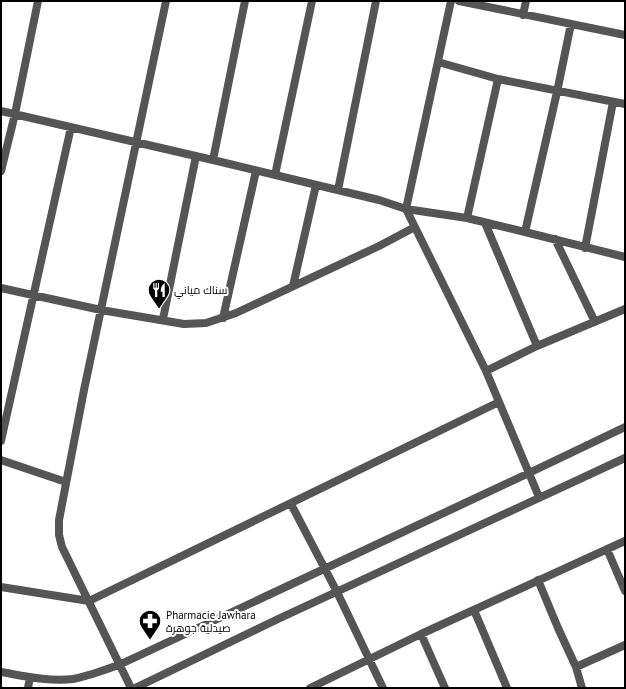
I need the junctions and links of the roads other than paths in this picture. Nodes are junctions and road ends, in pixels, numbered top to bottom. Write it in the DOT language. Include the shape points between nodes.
graph roads {
  1 [pos="38,1"];
  2 [pos="166,1"];
  3 [pos="245,1"];
  4 [pos="312,1"];
  5 [pos="376,1"];
  6 [pos="451,1"];
  7 [pos="459,1"];
  8 [pos="526,1"];
  9 [pos="523,15"];
  10 [pos="571,24"];
  11 [pos="625,35"];
  12 [pos="438,62"];
  13 [pos="498,79"];
  14 [pos="557,92"];
  15 [pos="613,102"];
  16 [pos="625,104"];
  17 [pos="1,111"];
  18 [pos="14,114"];
  19 [pos="71,128"];
  20 [pos="136,142"];
  21 [pos="196,156"];
  22 [pos="213,160"];
  23 [pos="256,170"];
  24 [pos="1,171"];
  25 [pos="275,175"];
  26 [pos="316,185"];
  27 [pos="338,190"];
  28 [pos="406,209"];
  29 [pos="466,218"];
  30 [pos="485,223"];
  31 [pos="415,227"];
  32 [pos="526,232"];
  33 [pos="555,238"];
  34 [pos="585,248"];
  35 [pos="625,257"];
  36 [pos="293,286"];
  37 [pos="1,288"];
  38 [pos="34,295"];
  39 [pos="625,309"];
  40 [pos="101,310"];
  41 [pos="223,318"];
  42 [pos="163,320"];
  43 [pos="595,322"];
  44 [pos="537,346"];
  45 [pos="486,371"];
  46 [pos="498,402"];
  47 [pos="625,427"];
  48 [pos="1,441"];
  49 [pos="625,458"];
  50 [pos="1,460"];
  51 [pos="529,473"];
  52 [pos="66,482"];
  53 [pos="539,497"];
  54 [pos="291,504"];
  55 [pos="625,541"];
  56 [pos="607,549"];
  57 [pos="325,568"];
  58 [pos="538,580"];
  59 [pos="1,587"];
  60 [pos="625,591"];
  61 [pos="337,592"];
  62 [pos="89,601"];
  63 [pos="474,610"];
  64 [pos="421,634"];
  65 [pos="625,645"];
  66 [pos="370,659"];
  67 [pos="121,664"];
  68 [pos="576,667"];
  69 [pos="1,672"];
  70 [pos="30,677"];
  71 [pos="28,688"];
  72 [pos="131,688"];
  73 [pos="135,688"];
  74 [pos="312,688"];
  75 [pos="383,688"];
  76 [pos="445,688"];
  77 [pos="508,688"];
  78 [pos="582,688"];
  1 -- 18 [label="street"];
  2 -- 20 [label="street"];
  3 -- 22 [label="street"];
  4 -- 25 [label="street"];
  5 -- 27 [label="street"];
  6 -- 12 [label="street"];
  7 -- 9 [label="street"];
  8 -- 9 [label="street"];
  9 -- 10 [label="street"];
  10 -- 11 [label="street"];
  10 -- 14 [label="street"];
  12 -- 13 [label="street"];
  12 -- 28 [label="street"];
  13 -- 14 [label="street"];
  13 -- 29 [label="street"];
  14 -- 15 [label="street"];
  14 -- 32 [label="street"];
  15 -- 16 [label="street"];
  15 -- 34 [label="street"];
  17 -- 18 [label="street"];
  18 -- 19 [label="street"];
  18 -- 24 [label="street"];
  19 -- 20 [label="street"];
  19 -- 38 [label="street"];
  20 -- 21 [label="street"];
  20 -- 40 [label="street"];
  21 -- 22 [label="street"];
  21 -- 42 [label="street"];
  22 -- 23 [label="street"];
  23 -- 25 [label="street"];
  23 -- 41 [label="street"];
  25 -- 26 [label="street"];
  26 -- 27 [label="street"];
  26 -- 36 [label="street"];
  27 -- 28 [label="street"];
  28 -- 29 [label="street"];
  28 -- 31 [label="street"];
  29 -- 30 [label="street"];
  30 -- 32 [label="street"];
  30 -- 44 [label="street"];
  31 -- 36 [label="street"];
  31 -- 45 [label="street"];
  32 -- 33 [label="street"];
  33 -- 34 [label="street"];
  33 -- 43 [label="street"];
  34 -- 35 [label="street"];
  36 -- 41 [label="street"];
  37 -- 38 [label="street"];
  38 -- 40 [label="street"];
  38 -- 48 [label="street"];
  39 -- 43 [label="street"];
  40 -- 42 [label="street"];
  40 -- 52 [label="street"];
  41 -- 42 [label="street" via="196,324"];
  43 -- 44 [label="street"];
  44 -- 45 [label="street"];
  45 -- 46 [label="street"];
  46 -- 51 [label="street"];
  46 -- 54 [label="street"];
  47 -- 51 [label="street"];
  49 -- 53 [label="street"];
  50 -- 52 [label="street"];
  51 -- 53 [label="street"];
  51 -- 57 [label="street"];
  52 -- 62 [label="street" via="59,535 68,562"];
  53 -- 61 [label="street"];
  54 -- 57 [label="street"];
  54 -- 62 [label="street"];
  55 -- 56 [label="street"];
  56 -- 58 [label="street"];
  56 -- 60 [label="street"];
  57 -- 61 [label="street"];
  57 -- 67 [label="street"];
  58 -- 63 [label="street"];
  58 -- 68 [label="street"];
  59 -- 62 [label="street"];
  61 -- 66 [label="street"];
  61 -- 73 [label="street"];
  62 -- 67 [label="street"];
  63 -- 64 [label="street"];
  63 -- 77 [label="street"];
  64 -- 66 [label="street"];
  64 -- 76 [label="street"];
  65 -- 68 [label="street"];
  66 -- 74 [label="street"];
  66 -- 75 [label="street"];
  67 -- 70 [label="street" via="71,679"];
  67 -- 72 [label="street"];
  68 -- 78 [label="street"];
  69 -- 70 [label="street"];
  70 -- 71 [label="street"];
}
